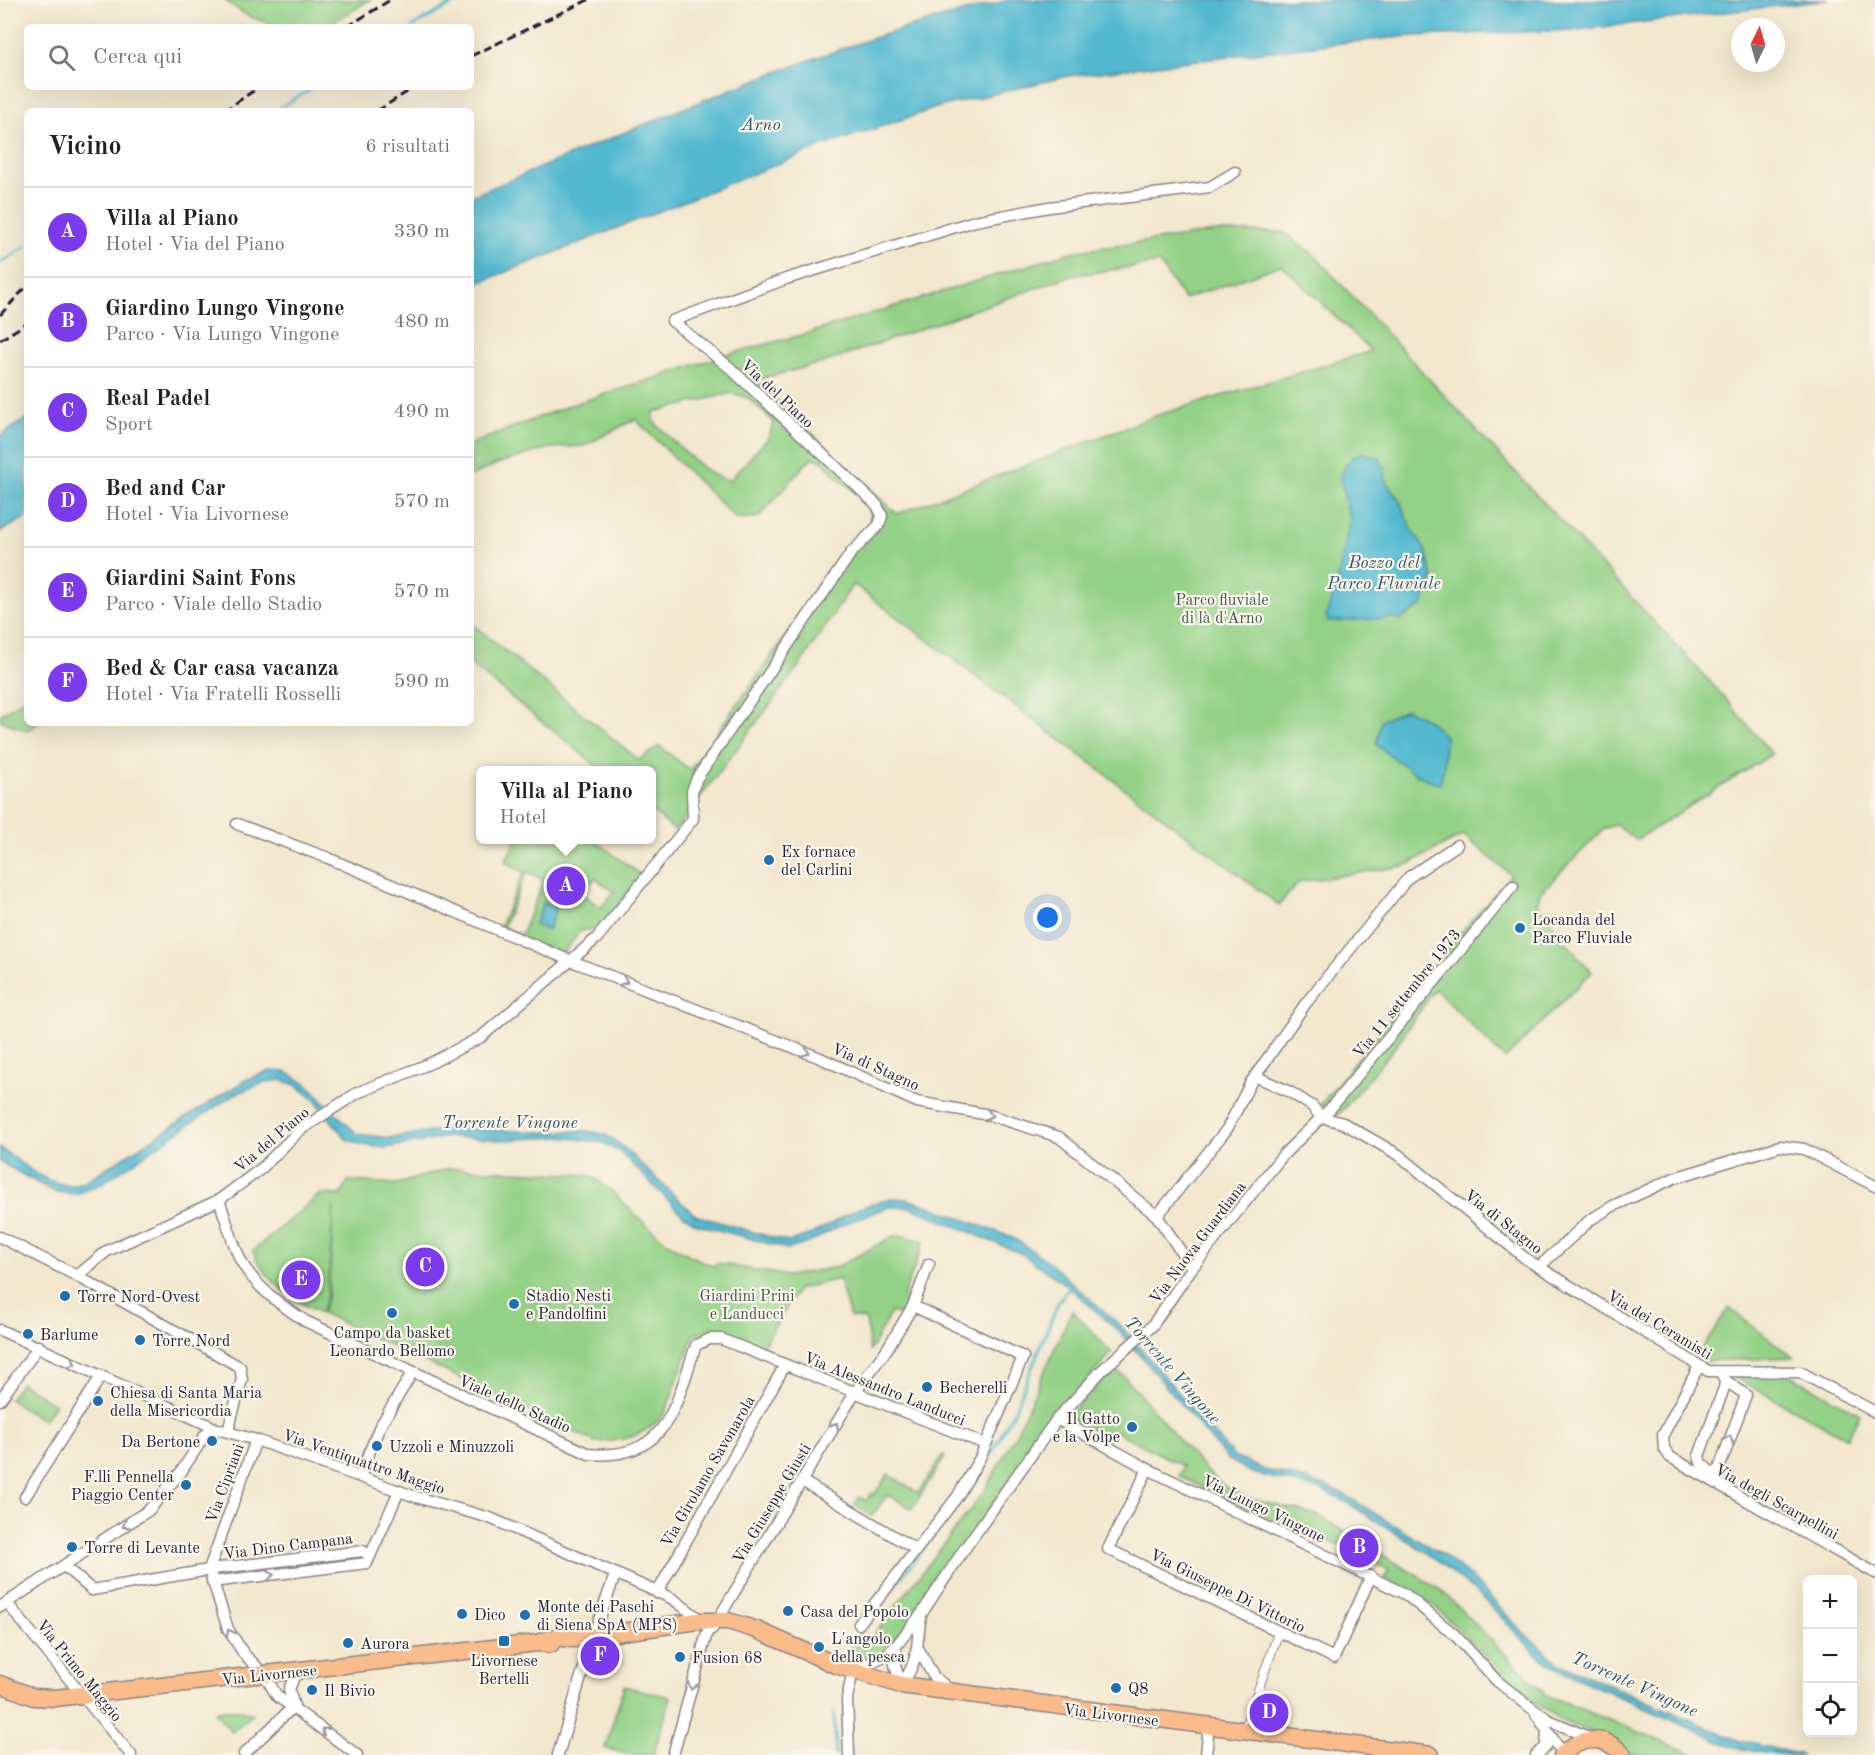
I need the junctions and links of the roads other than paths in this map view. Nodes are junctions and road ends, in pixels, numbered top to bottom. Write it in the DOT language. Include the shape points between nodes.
graph roads {
  1 [pos="1235,172"];
  2 [pos="237,824"];
  3 [pos="1457,845"];
  4 [pos="1513,886"];
  5 [pos="569,960"];
  6 [pos="1255,1076"];
  7 [pos="1321,1117"];
  8 [pos="1875,1186"];
  9 [pos="219,1200"];
  10 [pos="1157,1216"];
  11 [pos="0,1237"];
  12 [pos="929,1264"];
  13 [pos="1539,1267"];
  14 [pos="1192,1268"];
  15 [pos="77,1276"];
  16 [pos="913,1306"];
  17 [pos="0,1330"];
  18 [pos="39,1346"];
  19 [pos="740,1347"];
  20 [pos="785,1365"];
  21 [pos="1699,1366"];
  22 [pos="412,1373"];
  23 [pos="1722,1375"];
  24 [pos="101,1376"];
  25 [pos="855,1391"];
  26 [pos="0,1400"];
  27 [pos="1875,1412"];
  28 [pos="1057,1419"];
  29 [pos="222,1430"];
  30 [pos="256,1440"];
  31 [pos="985,1444"];
  32 [pos="1148,1469"];
  33 [pos="360,1476"];
  34 [pos="1716,1478"];
  35 [pos="802,1481"];
  36 [pos="399,1491"];
  37 [pos="1729,1491"];
  38 [pos="25,1497"];
  39 [pos="915,1549"];
  40 [pos="369,1559"];
  41 [pos="64,1566"];
  42 [pos="209,1569"];
  43 [pos="1875,1573"];
  44 [pos="615,1575"];
  45 [pos="1371,1576"];
  46 [pos="212,1582"];
  47 [pos="660,1594"];
  48 [pos="3,1605"];
  49 [pos="922,1613"];
  50 [pos="859,1624"];
  51 [pos="711,1625"];
  52 [pos="680,1626"];
  53 [pos="1279,1631"];
  54 [pos="592,1640"];
  55 [pos="896,1646"];
  56 [pos="918,1650"];
  57 [pos="302,1670"];
  58 [pos="852,1671"];
  59 [pos="264,1674"];
  60 [pos="246,1676"];
  61 [pos="0,1684"];
  62 [pos="900,1685"];
  63 [pos="81,1696"];
  64 [pos="277,1696"];
  65 [pos="966,1696"];
  66 [pos="294,1706"];
  67 [pos="1530,1707"];
  68 [pos="1209,1726"];
  69 [pos="1547,1730"];
  70 [pos="1243,1731"];
  71 [pos="1593,1739"];
  72 [pos="131,1755"];
  73 [pos="244,1755"];
  74 [pos="357,1755"];
  75 [pos="558,1755"];
  76 [pos="673,1755"];
  77 [pos="849,1755"];
  78 [pos="1206,1755"];
  79 [pos="1431,1755"];
  80 [pos="1536,1755"];
  81 [pos="1562,1755"];
  82 [pos="1623,1755"];
  1 -- 5 [label="street, Via del Piano" via="1209,187 1049,207 975,221 786,279 672,321 729,367 877,505 882,516 879,525 851,553 697,778 692,791 693,819 597,939"];
  2 -- 5 [label="street" via="328,858"];
  3 -- 6 [label="street" via="1408,878 1306,1003"];
  4 -- 7 [label="street, Via 11 settembre 1973"];
  5 -- 9 [label="street, Via del Piano" via="481,1037 349,1098 300,1130 262,1168"];
  5 -- 10 [label="street, Via di Stagno, one-way" via="818,1057 917,1102 989,1115 1059,1137"];
  6 -- 7 [label="street, Via di Stagno" via="1297,1096"];
  6 -- 10 [label="street" via="1227,1129"];
  7 -- 13 [label="street, Via di Stagno" via="1343,1123 1399,1155"];
  7 -- 14 [label="street, Via Nuova Guardiana" via="1283,1155"];
  8 -- 13 [label="street, Via di Stagno" via="1804,1149 1780,1146 1674,1178 1612,1206 1590,1220"];
  9 -- 15 [label="street, Via del Piano" via="107,1251"];
  9 -- 22 [label="street, Viale dello Stadio" via="241,1260 277,1302 305,1321"];
  10 -- 14 [label="street, Via di Stagno"];
  11 -- 15 [label="street"];
  12 -- 16 [label="street, Via Giuseppe Giusti"];
  13 -- 21 [label="street, Via dei Ceramisti"];
  14 -- 28 [label="street, Via Nuova Guardiana" via="1152,1326 1103,1369"];
  15 -- 29 [label="street" via="240,1367 242,1379"];
  16 -- 25 [label="street, Via Giuseppe Giusti"];
  16 -- 31 [label="street" via="1023,1357"];
  17 -- 18 [label="street, Via Ventiquattro Maggio"];
  18 -- 24 [label="street, Via Ventiquattro Maggio, one-way"];
  18 -- 26 [label="street"];
  19 -- 20 [label="street, Via Alessandro Landucci"];
  19 -- 22 [label="street, Viale dello Stadio" via="721,1339 696,1345 671,1419 662,1431 646,1443 607,1455 589,1454"];
  20 -- 25 [label="street, Via Alessandro Landucci"];
  20 -- 47 [label="street, Via Girolamo Savonarola"];
  21 -- 23 [label="street, Via dei Ceramisti"];
  21 -- 37 [label="street, Via degli Scarpellini" via="1662,1435 1664,1448 1670,1458"];
  22 -- 33 [label="street" via="379,1428"];
  23 -- 27 [label="street, Via dei Ceramisti" via="1800,1372"];
  23 -- 34 [label="street" via="1699,1456"];
  34 -- 23 [label="street, one-way" via="1746,1395"];
  24 -- 29 [label="street, Via Ventiquattro Maggio"];
  24 -- 38 [label="street"];
  25 -- 31 [label="street, Via Alessandro Landucci"];
  35 -- 25 [label="street, Via Giuseppe Giusti, one-way"];
  28 -- 32 [label="street, Via Lungo Vingone"];
  28 -- 49 [label="street, Via Nuova Guardiana"];
  29 -- 30 [label="street, Via Ventiquattro Maggio"];
  29 -- 41 [label="street, one-way" via="205,1435 176,1479 149,1510"];
  30 -- 33 [label="street, Via Ventiquattro Maggio"];
  30 -- 42 [label="street, Via Cipriani"];
  31 -- 39 [label="street" via="957,1497"];
  32 -- 45 [label="street, Via Lungo Vingone"];
  32 -- 53 [label="street, Via Giuseppe Di Vittorio" via="1108,1549"];
  33 -- 36 [label="street, Via Ventiquattro Maggio"];
  34 -- 37 [label="street"];
  35 -- 39 [label="street"];
  35 -- 51 [label="street, Via Giuseppe Giusti"];
  36 -- 40 [label="street, Via Dino Campana"];
  36 -- 44 [label="street, Via Ventiquattro Maggio" via="490,1518"];
  37 -- 43 [label="street, Via degli Scarpellini"];
  39 -- 50 [label="street"];
  40 -- 42 [label="street, Via Dino Campana" via="363,1551"];
  46 -- 40 [label="street, Via Dino Campana, one-way"];
  41 -- 42 [label="street, Via Dino Campana" via="92,1590"];
  41 -- 48 [label="street"];
  42 -- 46 [label="street"];
  44 -- 47 [label="street, Via Ventiquattro Maggio"];
  44 -- 54 [label="street"];
  45 -- 53 [label="street, Via Giuseppe Di Vittorio" via="1335,1658"];
  45 -- 67 [label="street, Via Lungo Vingone" via="1405,1594 1455,1635 1497,1681"];
  59 -- 46 [label="street, one-way" via="234,1640"];
  47 -- 51 [label="street, Via Ventiquattro Maggio"];
  47 -- 52 [label="street, Via Ventiquattro Maggio" via="674,1608"];
  48 -- 63 [label="street, Via Primo Maggio"];
  49 -- 55 [label="street, Via Nuova Guardiana"];
  49 -- 56 [label="street, Via Nuova Guardiana"];
  51 -- 52 [label="main road, Via Livornese"];
  51 -- 58 [label="main road, Via Livornese" via="740,1624"];
  51 -- 76 [label="street, Via Giuseppe Giusti, one-way"];
  52 -- 54 [label="main road, Via Livornese"];
  53 -- 70 [label="street"];
  54 -- 57 [label="main road, Via Livornese" via="540,1642"];
  54 -- 75 [label="street"];
  55 -- 58 [label="street, Via Nuova Guardiana"];
  55 -- 62 [label="street"];
  56 -- 62 [label="street, Via Nuova Guardiana" via="914,1666"];
  56 -- 65 [label="street" via="944,1686"];
  57 -- 59 [label="main road, Via Livornese"];
  57 -- 66 [label="street" via="289,1690"];
  58 -- 62 [label="main road, Via Livornese"];
  58 -- 77 [label="street" via="847,1698"];
  59 -- 60 [label="main road, Via Livornese"];
  59 -- 64 [label="street"];
  60 -- 63 [label="main road, Via Livornese"];
  60 -- 64 [label="street"];
  61 -- 63 [label="main road, Via Livornese" via="34,1697"];
  62 -- 65 [label="main road, Via Livornese"];
  63 -- 72 [label="street, Via Primo Maggio"];
  64 -- 66 [label="street"];
  65 -- 68 [label="main road, Via Livornese"];
  66 -- 73 [label="street"];
  74 -- 66 [label="street, one-way"];
  67 -- 69 [label="street, Via Lungo Vingone"];
  67 -- 71 [label="street, Via Lungo Vingone"];
  68 -- 70 [label="main road, Via Livornese"];
  68 -- 78 [label="street"];
  69 -- 80 [label="street" via="1546,1747"];
  69 -- 81 [label="street, Via Lungo Vingone"];
  70 -- 79 [label="main road, Via Livornese"];
  71 -- 81 [label="main road" via="1571,1746"];
  71 -- 82 [label="main road" via="1606,1742"];
}
